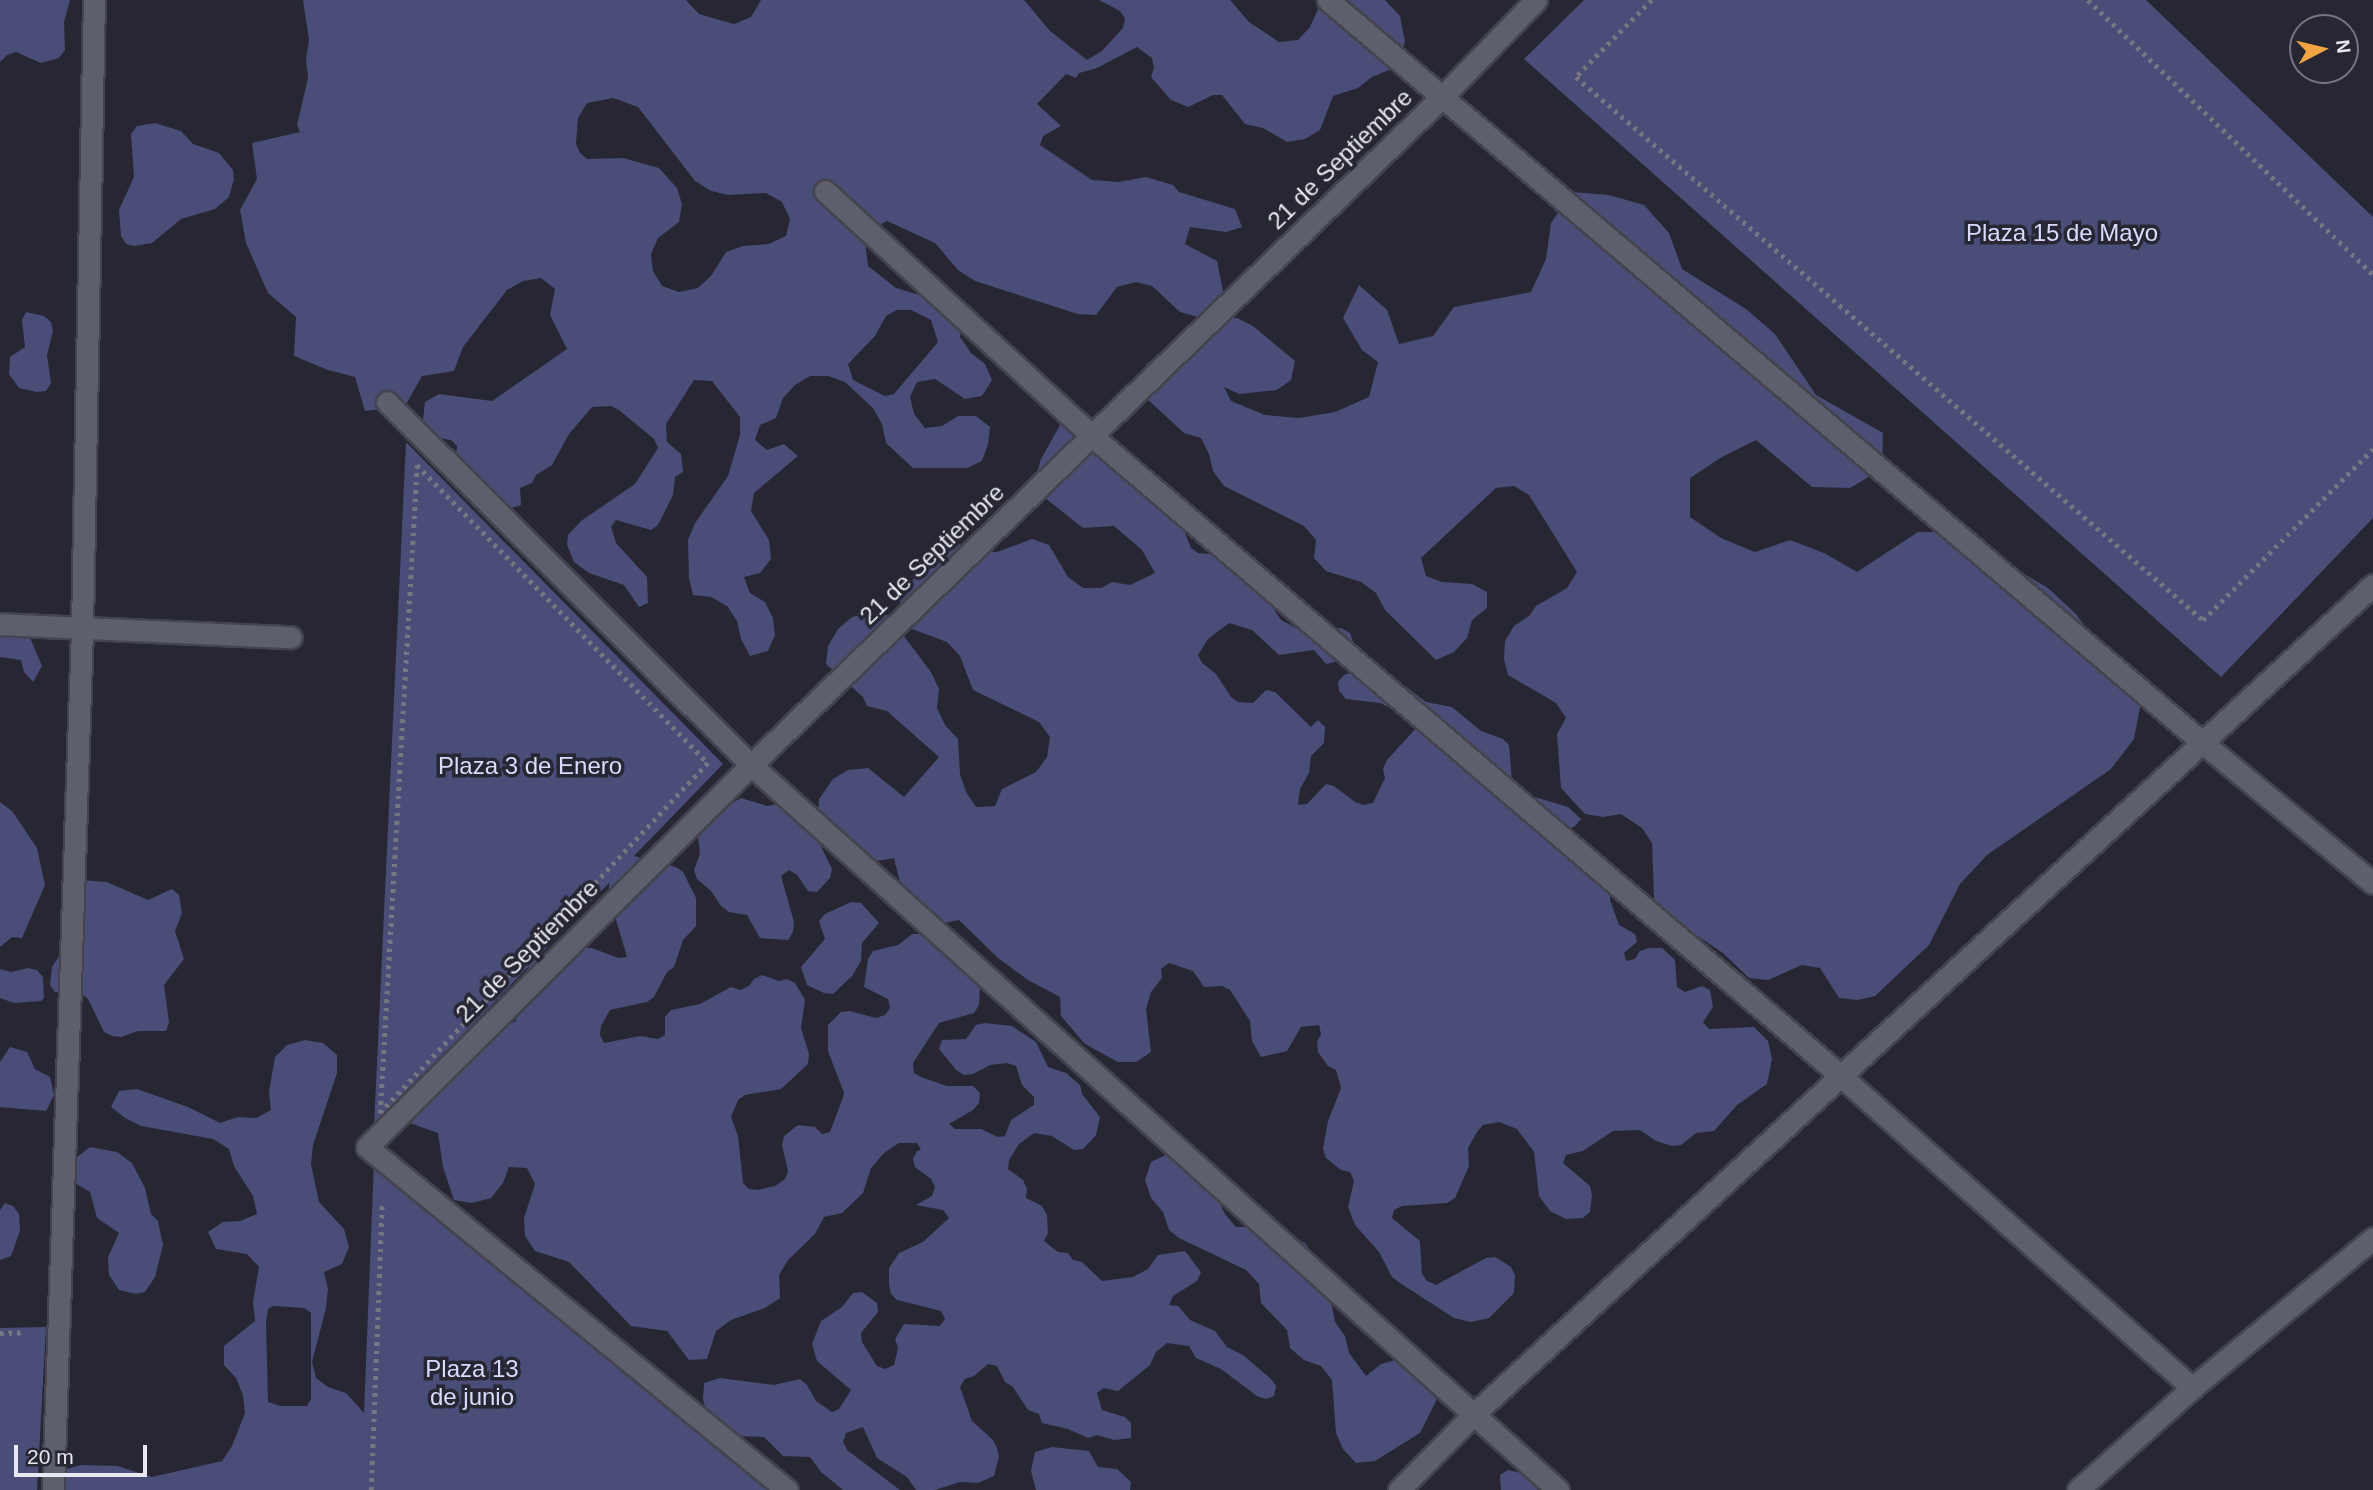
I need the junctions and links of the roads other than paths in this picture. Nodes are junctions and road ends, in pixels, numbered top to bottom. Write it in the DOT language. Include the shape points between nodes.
graph roads {
  1 [pos="94,0"];
  2 [pos="1328,0"];
  3 [pos="1536,0"];
  4 [pos="1442,97"];
  5 [pos="825,191"];
  6 [pos="387,402"];
  7 [pos="1092,436"];
  8 [pos="2373,585"];
  9 [pos="0,624"];
  10 [pos="82,628"];
  11 [pos="290,636"];
  12 [pos="2203,743"];
  13 [pos="751,765"];
  14 [pos="2373,883"];
  15 [pos="1841,1076"];
  16 [pos="2373,1238"];
  17 [pos="2192,1388"];
  18 [pos="1474,1414"];
  19 [pos="53,1490"];
  20 [pos="788,1490"];
  21 [pos="1399,1490"];
  22 [pos="1558,1490"];
  23 [pos="2078,1490"];
  1 -- 10 [label="street"];
  2 -- 4 [label="street"];
  3 -- 4 [label="street, 21 de Septiembre"];
  4 -- 7 [label="street, 21 de Septiembre"];
  4 -- 12 [label="street"];
  5 -- 7 [label="street"];
  6 -- 13 [label="street"];
  7 -- 13 [label="street, 21 de Septiembre"];
  7 -- 15 [label="street"];
  8 -- 12 [label="street"];
  9 -- 10 [label="street"];
  10 -- 11 [label="street"];
  10 -- 19 [label="street"];
  12 -- 14 [label="street"];
  12 -- 15 [label="street"];
  13 -- 18 [label="street"];
  13 -- 20 [label="street, 21 de Septiembre" via="367,1147"];
  15 -- 17 [label="street"];
  15 -- 18 [label="street"];
  16 -- 17 [label="street"];
  17 -- 23 [label="street"];
  18 -- 21 [label="street"];
  18 -- 22 [label="street"];
}
